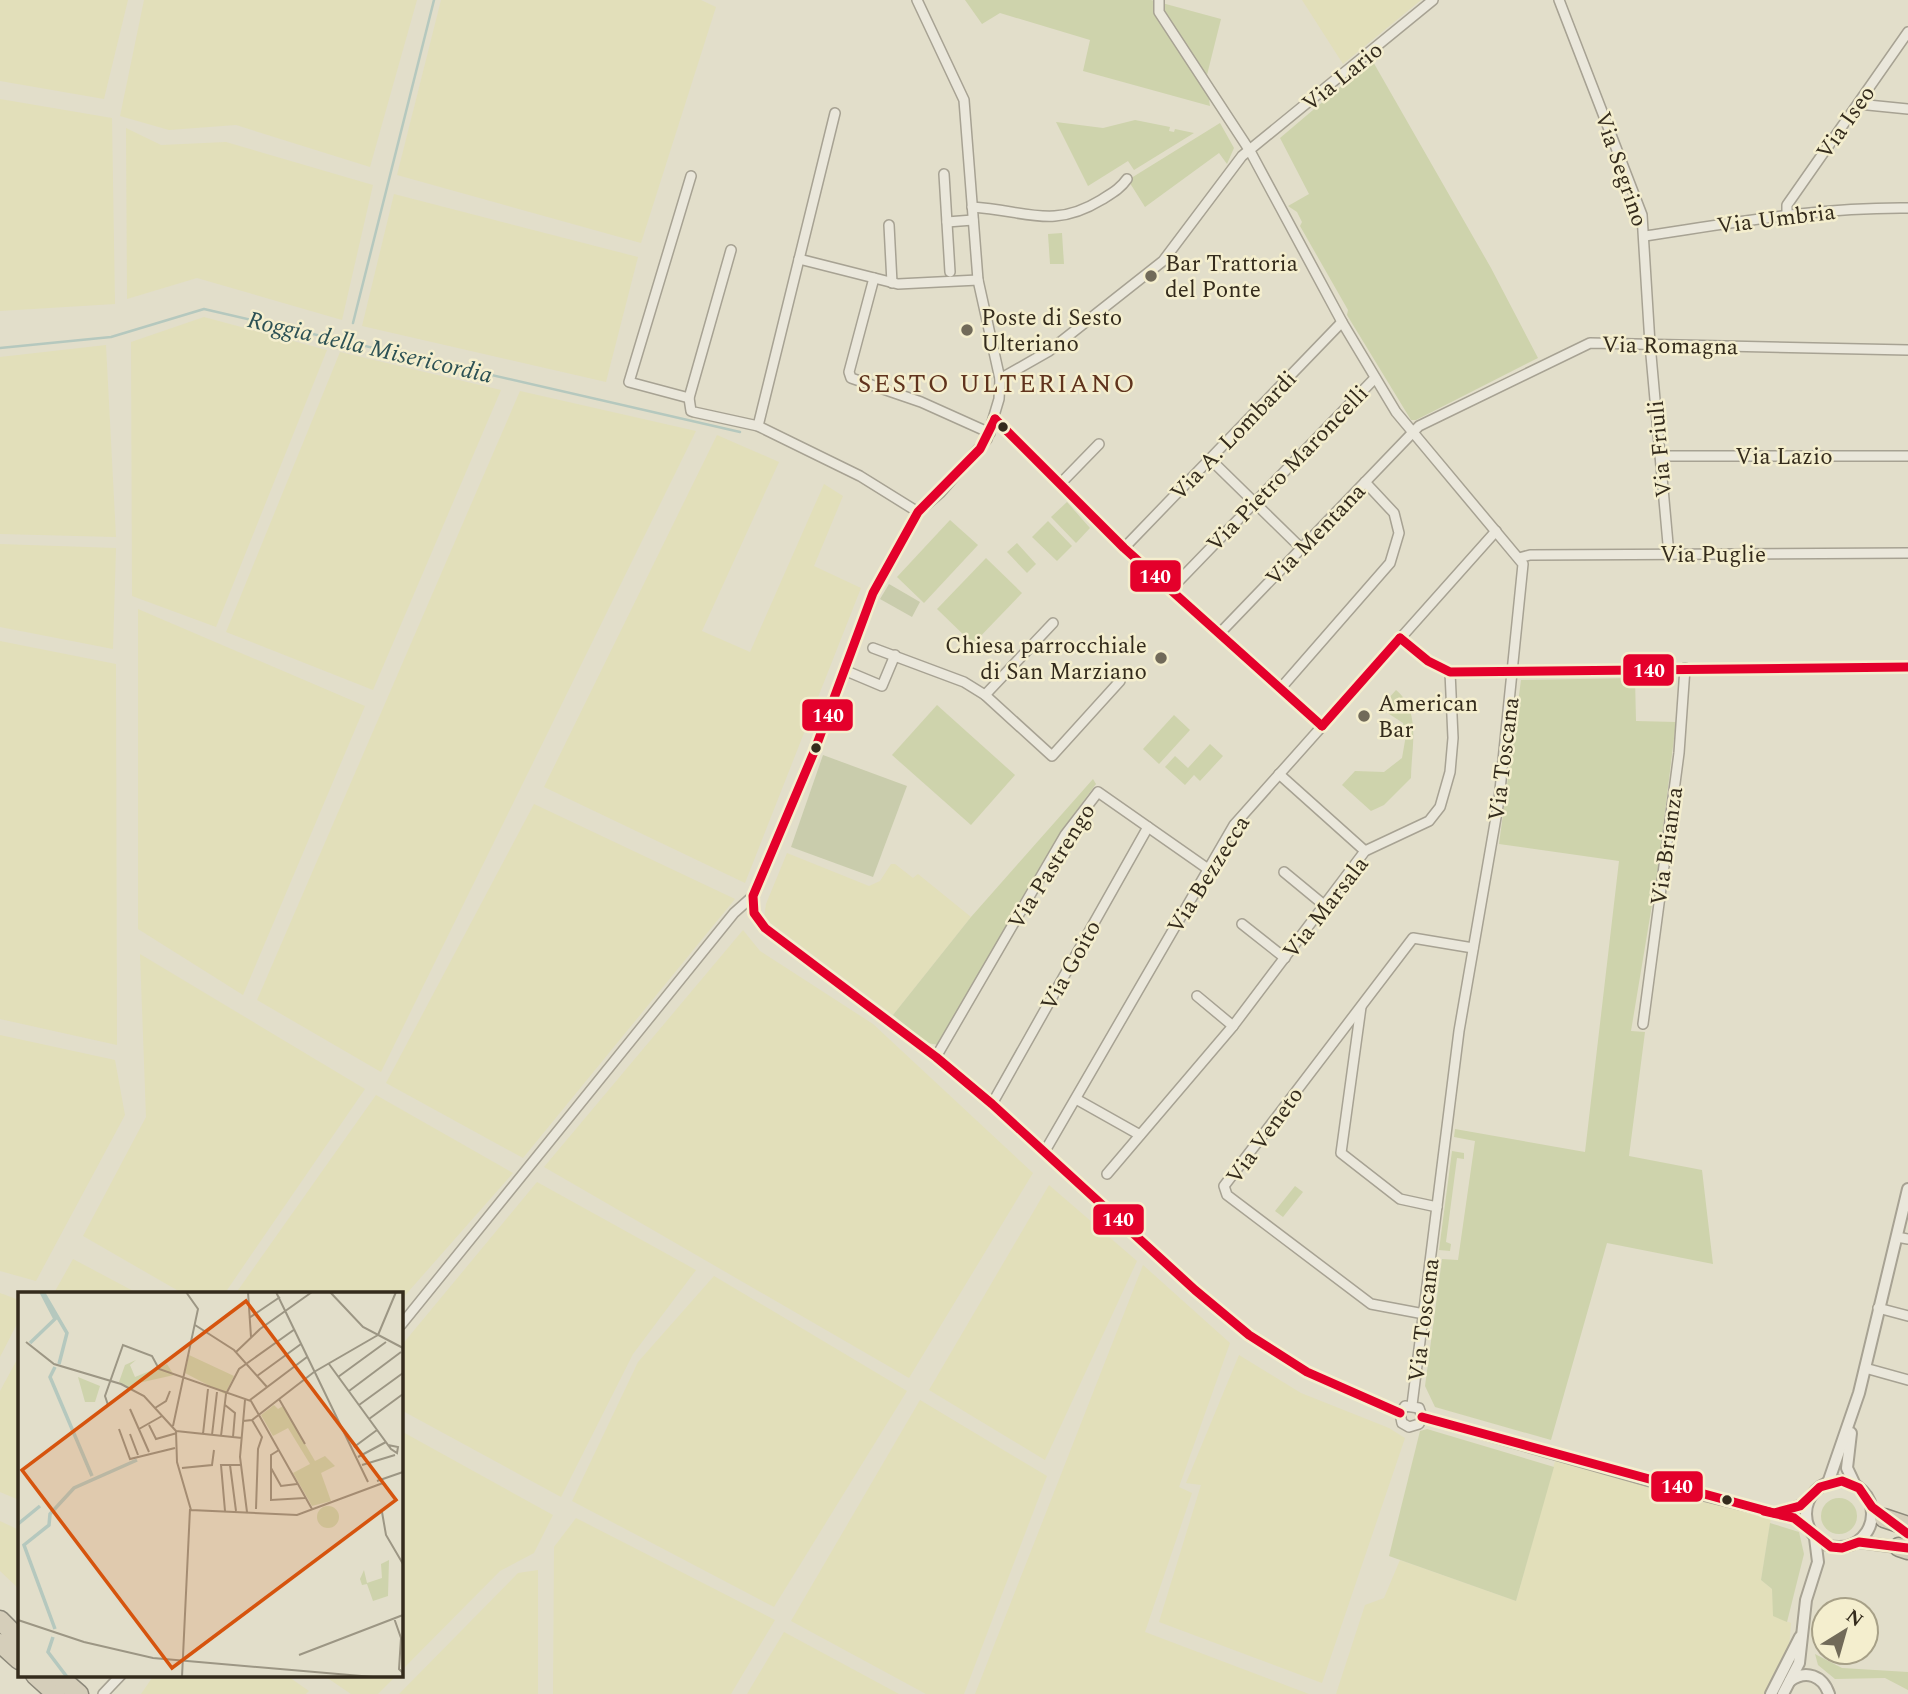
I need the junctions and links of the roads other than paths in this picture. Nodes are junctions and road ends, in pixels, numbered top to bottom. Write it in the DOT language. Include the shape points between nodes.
graph roads {
  1 [pos="917,0"];
  2 [pos="1159,0"];
  3 [pos="1433,0"];
  4 [pos="1559,0"];
  5 [pos="1908,32"];
  6 [pos="1858,104"];
  7 [pos="1908,109"];
  8 [pos="835,113"];
  9 [pos="1250,151"];
  10 [pos="944,174"];
  11 [pos="691,177"];
  12 [pos="1127,179"];
  13 [pos="972,207"];
  14 [pos="1908,208"];
  15 [pos="1787,214"];
  16 [pos="974,220"];
  17 [pos="947,222"];
  18 [pos="889,225"];
  19 [pos="1645,236"];
  20 [pos="731,250"];
  21 [pos="799,259"];
  22 [pos="950,272"];
  23 [pos="874,278"];
  24 [pos="978,280"];
  25 [pos="892,283"];
  26 [pos="1342,322"];
  27 [pos="1650,344"];
  28 [pos="1908,350"];
  29 [pos="1375,378"];
  30 [pos="1000,379"];
  31 [pos="689,398"];
  32 [pos="995,419"];
  33 [pos="758,426"];
  34 [pos="990,433"];
  35 [pos="1411,433"];
  36 [pos="1100,444"];
  37 [pos="1660,456"];
  38 [pos="1908,456"];
  39 [pos="1210,459"];
  40 [pos="1365,482"];
  41 [pos="1060,484"];
  42 [pos="1253,502"];
  43 [pos="918,512"];
  44 [pos="1496,531"];
  45 [pos="1124,548"];
  46 [pos="1301,548"];
  47 [pos="1908,553"];
  48 [pos="1669,555"];
  49 [pos="1519,558"];
  50 [pos="1170,590"];
  51 [pos="1053,623"];
  52 [pos="1219,634"];
  53 [pos="1400,638"];
  54 [pos="873,648"];
  55 [pos="895,655"];
  56 [pos="1908,667"];
  57 [pos="1685,668"];
  58 [pos="844,670"];
  59 [pos="1450,672"];
  60 [pos="1513,672"];
  61 [pos="1120,681"];
  62 [pos="1280,689"];
  63 [pos="985,695"];
  64 [pos="1322,726"];
  65 [pos="1279,774"];
  66 [pos="1148,827"];
  67 [pos="1365,851"];
  68 [pos="1208,869"];
  69 [pos="1284,872"];
  70 [pos="753,897"];
  71 [pos="1324,905"];
  72 [pos="1242,924"];
  73 [pos="1474,948"];
  74 [pos="1284,958"];
  75 [pos="1197,996"];
  76 [pos="1361,1005"];
  77 [pos="1643,1024"];
  78 [pos="1233,1026"];
  79 [pos="936,1057"];
  80 [pos="1076,1099"];
  81 [pos="992,1104"];
  82 [pos="1140,1135"];
  83 [pos="1045,1151"];
  84 [pos="1107,1174"];
  85 [pos="1908,1189"];
  86 [pos="1437,1207"];
  87 [pos="1902,1238"];
  88 [pos="1878,1308"];
  89 [pos="1424,1314"];
  90 [pos="1908,1317"];
  91 [pos="402,1324"];
  92 [pos="1864,1368"];
  93 [pos="1908,1380"];
  94 [pos="1857,1400"];
  95 [pos="1412,1405"];
  96 [pos="1400,1413"];
  97 [pos="1422,1417"];
  98 [pos="1828,1483"];
  99 [pos="1855,1485"];
  100 [pos="1808,1502"];
  101 [pos="1774,1513"];
  102 [pos="1878,1513"];
  103 [pos="1908,1526"];
  104 [pos="1812,1533"];
  105 [pos="1859,1542"];
  106 [pos="1906,1545"];
  107 [pos="1836,1548"];
  108 [pos="1818,1562"];
  109 [pos="0,1620"];
  110 [pos="1800,1637"];
  111 [pos="18,1638"];
  112 [pos="0,1643"];
  113 [pos="1801,1651"];
  114 [pos="18,1659"];
  115 [pos="36,1676"];
  116 [pos="58,1676"];
  117 [pos="119,1676"];
  118 [pos="1816,1676"];
  119 [pos="1788,1682"];
  120 [pos="56,1694"];
  121 [pos="79,1694"];
  122 [pos="103,1694"];
  123 [pos="1771,1694"];
  124 [pos="1783,1694"];
  125 [pos="1829,1694"];
  1 -- 13 [label="street" via="964,100"];
  2 -- 9 [label="street" via="1159,12"];
  3 -- 9 [label="street, Via Lario"];
  4 -- 19 [label="street, Via Segrino" via="1642,215"];
  5 -- 6 [label="street, Via Iseo"];
  6 -- 7 [label="street"];
  6 -- 15 [label="street, Via Iseo" via="1787,205"];
  8 -- 21 [label="street"];
  9 -- 26 [label="street"];
  9 -- 30 [label="street, Via Lario" via="1163,261 1049,351"];
  10 -- 17 [label="street"];
  11 -- 31 [label="street" via="629,382"];
  12 -- 13 [label="street" via="1120,188 1061,218"];
  13 -- 16 [label="street"];
  14 -- 15 [label="street, Via Umbria"];
  15 -- 19 [label="street, Via Umbria"];
  16 -- 17 [label="street"];
  16 -- 24 [label="street"];
  17 -- 22 [label="street"];
  18 -- 25 [label="street"];
  19 -- 27 [label="street, Via Segrino"];
  20 -- 31 [label="street"];
  21 -- 23 [label="street"];
  21 -- 33 [label="street"];
  23 -- 25 [label="street"];
  23 -- 34 [label="street" via="851,378"];
  24 -- 25 [label="street"];
  24 -- 30 [label="street"];
  26 -- 29 [label="street"];
  26 -- 39 [label="street, Via A. Lombardi"];
  27 -- 28 [label="street, Via Romagna"];
  27 -- 35 [label="street, Via Romagna" via="1590,343"];
  27 -- 37 [label="street, Via Friuli"];
  29 -- 35 [label="street"];
  29 -- 42 [label="street, Via Pietro Maroncelli"];
  30 -- 32 [label="street"];
  31 -- 33 [label="street" via="691,411"];
  32 -- 34 [label="street"];
  32 -- 41 [label="street"];
  33 -- 43 [label="street" via="860,476"];
  34 -- 43 [label="street"];
  35 -- 40 [label="street, Via Mentana"];
  35 -- 44 [label="street"];
  36 -- 41 [label="street"];
  37 -- 38 [label="street, Via Lazio"];
  37 -- 48 [label="street, Via Friuli"];
  39 -- 42 [label="street"];
  39 -- 45 [label="street, Via A. Lombardi"];
  40 -- 46 [label="street, Via Mentana"];
  40 -- 62 [label="street" via="1394,513 1399,533 1390,563"];
  41 -- 45 [label="street"];
  42 -- 46 [label="street"];
  42 -- 50 [label="street, Via Pietro Maroncelli"];
  43 -- 58 [label="street" via="873,593"];
  44 -- 49 [label="street"];
  44 -- 53 [label="street, Via Bezzecca"];
  45 -- 50 [label="street"];
  46 -- 52 [label="street, Via Mentana"];
  47 -- 48 [label="street, Via Puglie"];
  48 -- 49 [label="street, Via Puglie"];
  49 -- 60 [label="street, Via Toscana" via="1524,564"];
  50 -- 52 [label="street"];
  51 -- 63 [label="street"];
  52 -- 62 [label="street"];
  53 -- 59 [label="street"];
  53 -- 64 [label="street, Via Bezzecca"];
  54 -- 55 [label="street"];
  55 -- 58 [label="street" via="882,686"];
  55 -- 63 [label="street"];
  56 -- 57 [label="street"];
  57 -- 60 [label="street"];
  57 -- 77 [label="street, Via Brianza" via="1679,753"];
  58 -- 70 [label="street"];
  59 -- 60 [label="street"];
  59 -- 67 [label="street, Via Marsala" via="1453,738 1440,807 1429,821"];
  60 -- 73 [label="street, Via Toscana" via="1499,800"];
  61 -- 63 [label="street" via="1052,756"];
  62 -- 64 [label="street"];
  64 -- 65 [label="street, Via Bezzecca"];
  65 -- 67 [label="street"];
  65 -- 68 [label="street, Via Bezzecca" via="1234,825"];
  66 -- 68 [label="street, Via Pastrengo"];
  66 -- 79 [label="street, Via Pastrengo" via="1097,792 1065,835"];
  66 -- 81 [label="street, Via Goito"];
  67 -- 71 [label="street, Via Marsala"];
  68 -- 80 [label="street, Via Bezzecca"];
  69 -- 71 [label="street"];
  70 -- 79 [label="street" via="754,913 765,928"];
  70 -- 91 [label="street" via="734,913"];
  71 -- 74 [label="street, Via Marsala"];
  72 -- 74 [label="street"];
  73 -- 76 [label="street, Via Veneto" via="1413,938"];
  73 -- 86 [label="street, Via Toscana"];
  74 -- 78 [label="street, Via Marsala"];
  75 -- 78 [label="street"];
  76 -- 86 [label="street" via="1341,1153 1400,1199"];
  76 -- 89 [label="street, Via Veneto" via="1224,1190 1371,1304"];
  78 -- 82 [label="street, Via Marsala"];
  79 -- 81 [label="street"];
  80 -- 82 [label="street"];
  80 -- 83 [label="street, Via Bezzecca"];
  81 -- 83 [label="street"];
  82 -- 84 [label="street, Via Marsala"];
  83 -- 96 [label="street" via="1249,1335 1307,1372"];
  85 -- 87 [label="street"];
  86 -- 89 [label="street, Via Toscana"];
  87 -- 88 [label="street"];
  88 -- 90 [label="street"];
  88 -- 92 [label="street"];
  89 -- 95 [label="street, Via Toscana"];
  92 -- 93 [label="street"];
  92 -- 94 [label="street"];
  94 -- 98 [label="street"];
  94 -- 99 [label="street" via="1847,1458"];
  95 -- 96 [label="street"];
  95 -- 97 [label="street"];
  96 -- 97 [label="street" via="1402,1423 1409,1427 1419,1424"];
  97 -- 101 [label="street"];
  98 -- 99 [label="street"];
  98 -- 100 [label="street"];
  99 -- 102 [label="street"];
  100 -- 101 [label="street"];
  100 -- 104 [label="street" via="1805,1515"];
  101 -- 104 [label="street" via="1794,1518"];
  102 -- 103 [label="highway"];
  102 -- 105 [label="street"];
  102 -- 106 [label="street"];
  104 -- 107 [label="street"];
  104 -- 108 [label="street"];
  105 -- 106 [label="street"];
  105 -- 107 [label="street"];
  107 -- 108 [label="street"];
  108 -- 110 [label="street"];
  109 -- 111 [label="highway"];
  110 -- 113 [label="street"];
  110 -- 123 [label="street"];
  112 -- 114 [label="highway"];
  113 -- 118 [label="street"];
  113 -- 119 [label="street"];
  115 -- 120 [label="highway"];
  116 -- 121 [label="highway"];
  117 -- 122 [label="street"];
  118 -- 119 [label="street" via="1802,1675"];
  118 -- 125 [label="street"];
  119 -- 124 [label="street"];
}
